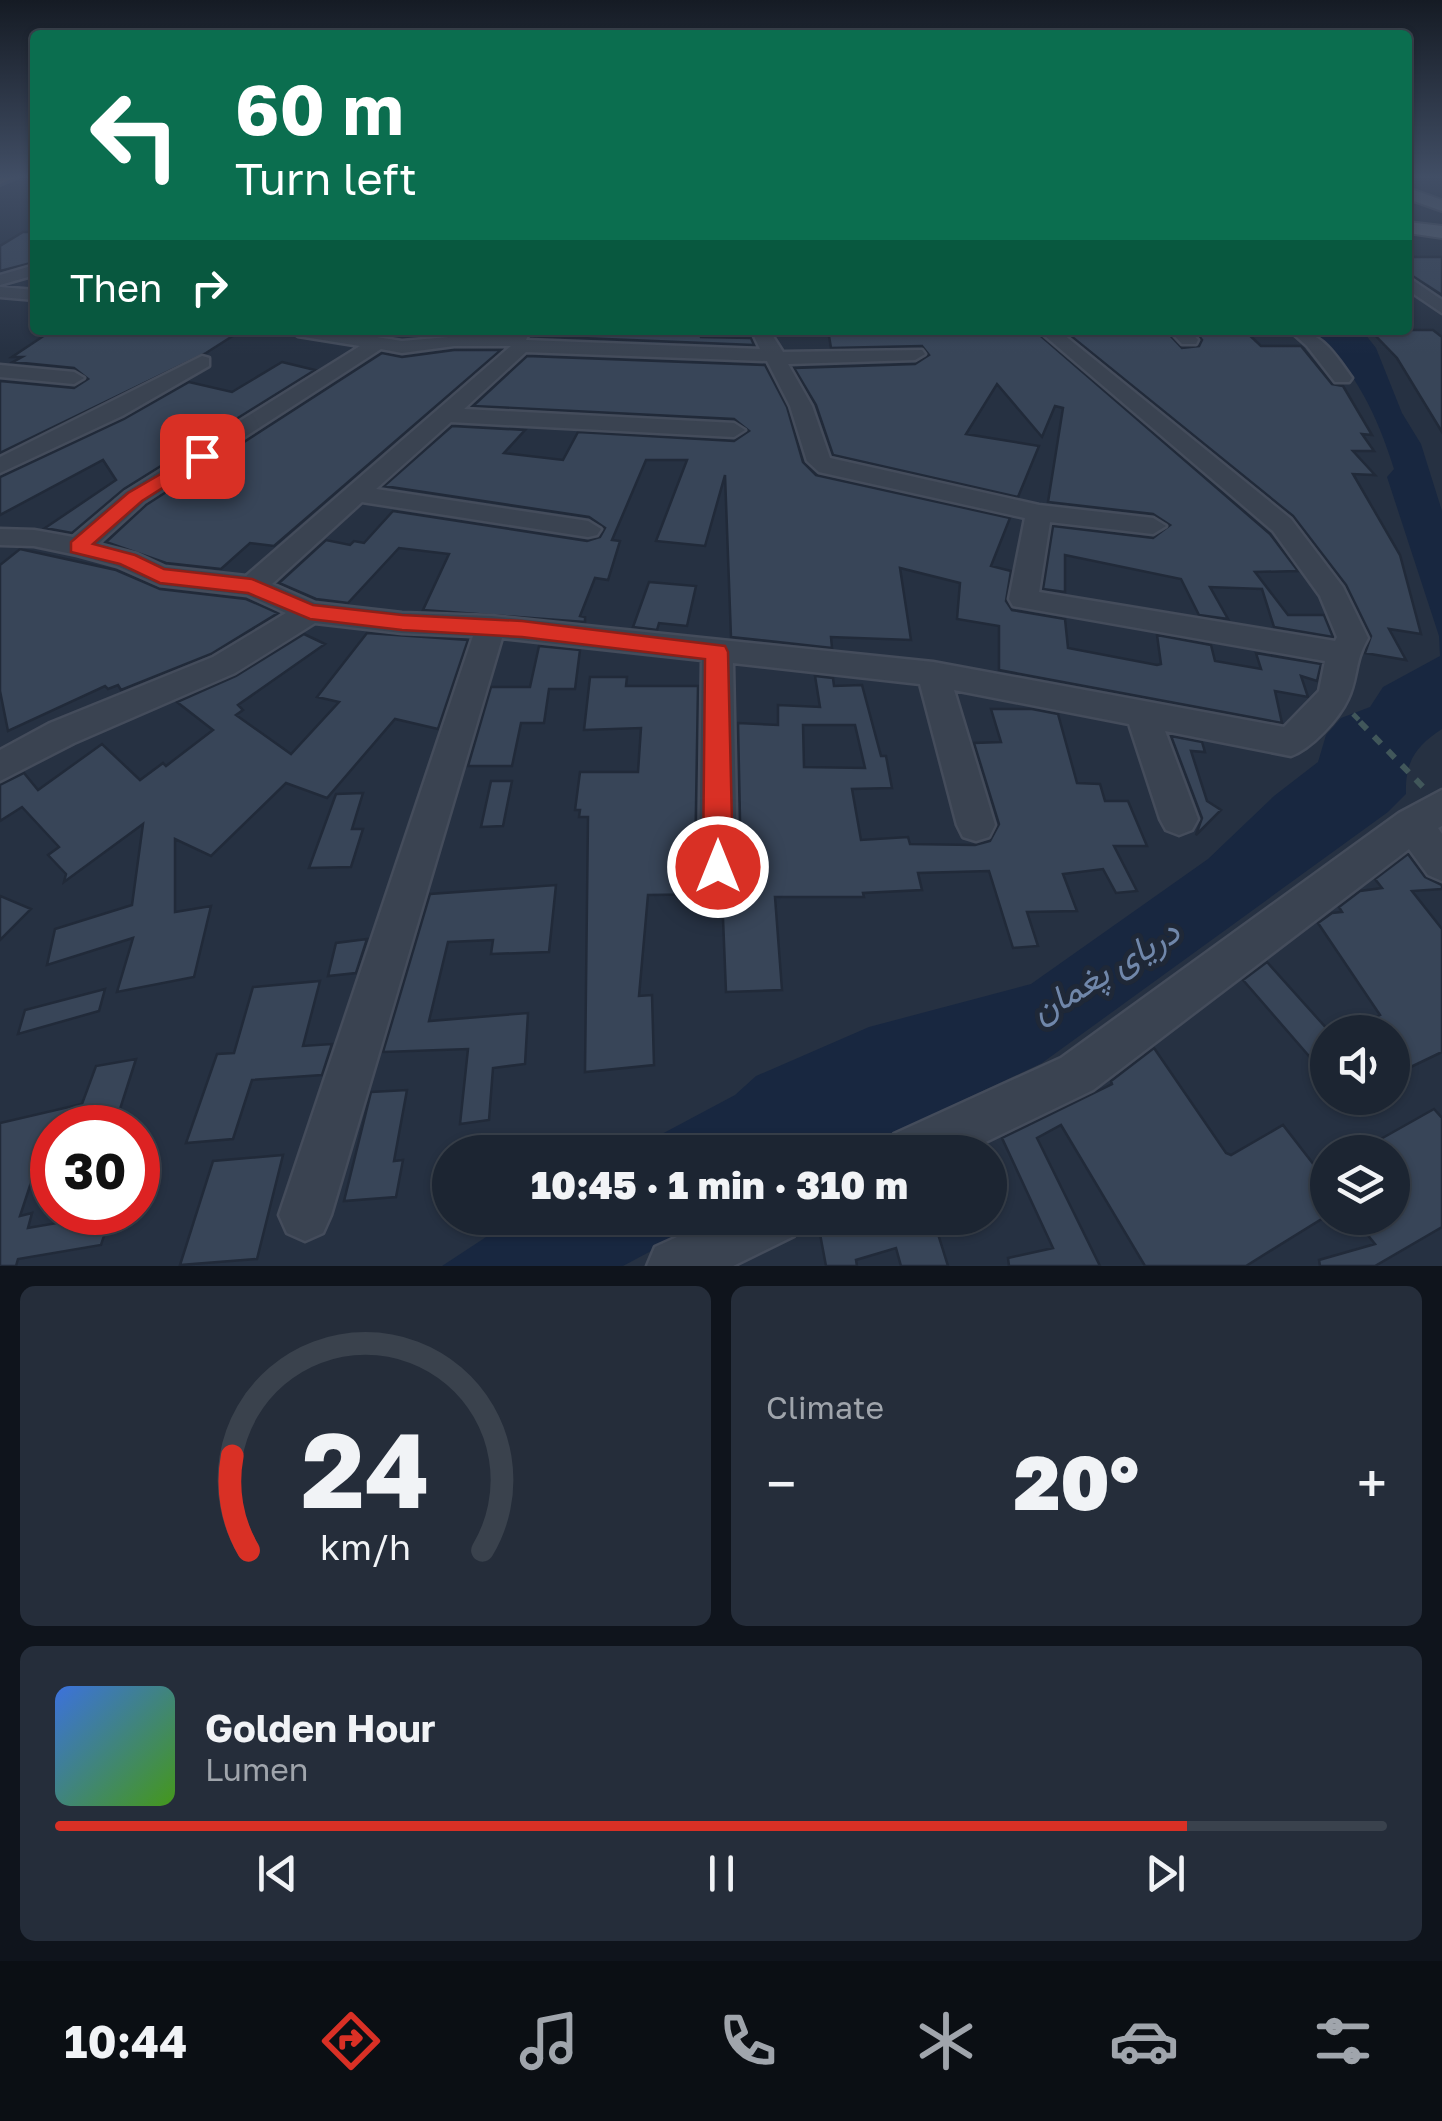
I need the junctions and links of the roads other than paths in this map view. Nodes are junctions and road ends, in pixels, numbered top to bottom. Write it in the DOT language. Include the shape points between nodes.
graph roads {
  1 [pos="30,271"];
  2 [pos="0,280"];
  3 [pos="0,292"];
  4 [pos="30,294"];
  5 [pos="1433,295"];
  6 [pos="1442,308"];
  7 [pos="334,335"];
  8 [pos="763,335"];
  9 [pos="1053,335"];
  10 [pos="1305,335"];
  11 [pos="519,338"];
  12 [pos="374,345"];
  13 [pos="915,354"];
  14 [pos="776,356"];
  15 [pos="202,362"];
  16 [pos="0,372"];
  17 [pos="74,378"];
  18 [pos="1342,378"];
  19 [pos="446,415"];
  20 [pos="734,430"];
  21 [pos="0,466"];
  22 [pos="358,494"];
  23 [pos="1039,513"];
  24 [pos="1153,526"];
  25 [pos="588,530"];
  26 [pos="0,536"];
  27 [pos="78,547"];
  28 [pos="252,586"];
  29 [pos="310,612"];
  30 [pos="491,626"];
  31 [pos="717,652"];
  32 [pos="1342,653"];
  33 [pos="933,674"];
  34 [pos="1142,712"];
  35 [pos="0,767"];
  36 [pos="1432,808"];
  37 [pos="1180,819"];
  38 [pos="976,825"];
  39 [pos="1442,863"];
  40 [pos="718,867"];
  41 [pos="948,1135"];
  42 [pos="305,1214"];
  43 [pos="740,1235"];
  44 [pos="674,1266"];
  1 -- 2 [label="street"];
  3 -- 4 [label="street"];
  5 -- 6 [label="street"];
  7 -- 12 [label="street"];
  8 -- 14 [label="street"];
  9 -- 32 [label="street" via="1282,526 1334,594 1353,638"];
  10 -- 18 [label="street"];
  11 -- 12 [label="street"];
  11 -- 14 [label="street"];
  11 -- 19 [label="street"];
  12 -- 27 [label="street" via="135,497"];
  13 -- 14 [label="street"];
  14 -- 23 [label="street" via="826,467"];
  15 -- 21 [label="street"];
  16 -- 17 [label="street"];
  19 -- 20 [label="street"];
  19 -- 22 [label="street"];
  22 -- 25 [label="street"];
  22 -- 28 [label="street"];
  23 -- 24 [label="street"];
  23 -- 32 [label="street" via="1023,599"];
  26 -- 27 [label="street"];
  27 -- 28 [label="street" via="160,576"];
  28 -- 29 [label="street"];
  29 -- 30 [label="street"];
  29 -- 35 [label="street" via="224,665 62,733"];
  30 -- 31 [label="street"];
  30 -- 42 [label="street"];
  31 -- 33 [label="street"];
  31 -- 40 [label="street"];
  32 -- 34 [label="street" via="1334,696 1291,742"];
  33 -- 34 [label="street"];
  33 -- 38 [label="street"];
  34 -- 37 [label="street"];
  36 -- 39 [label="street"];
  36 -- 41 [label="street" via="1076,1074"];
  43 -- 44 [label="street"];
}
